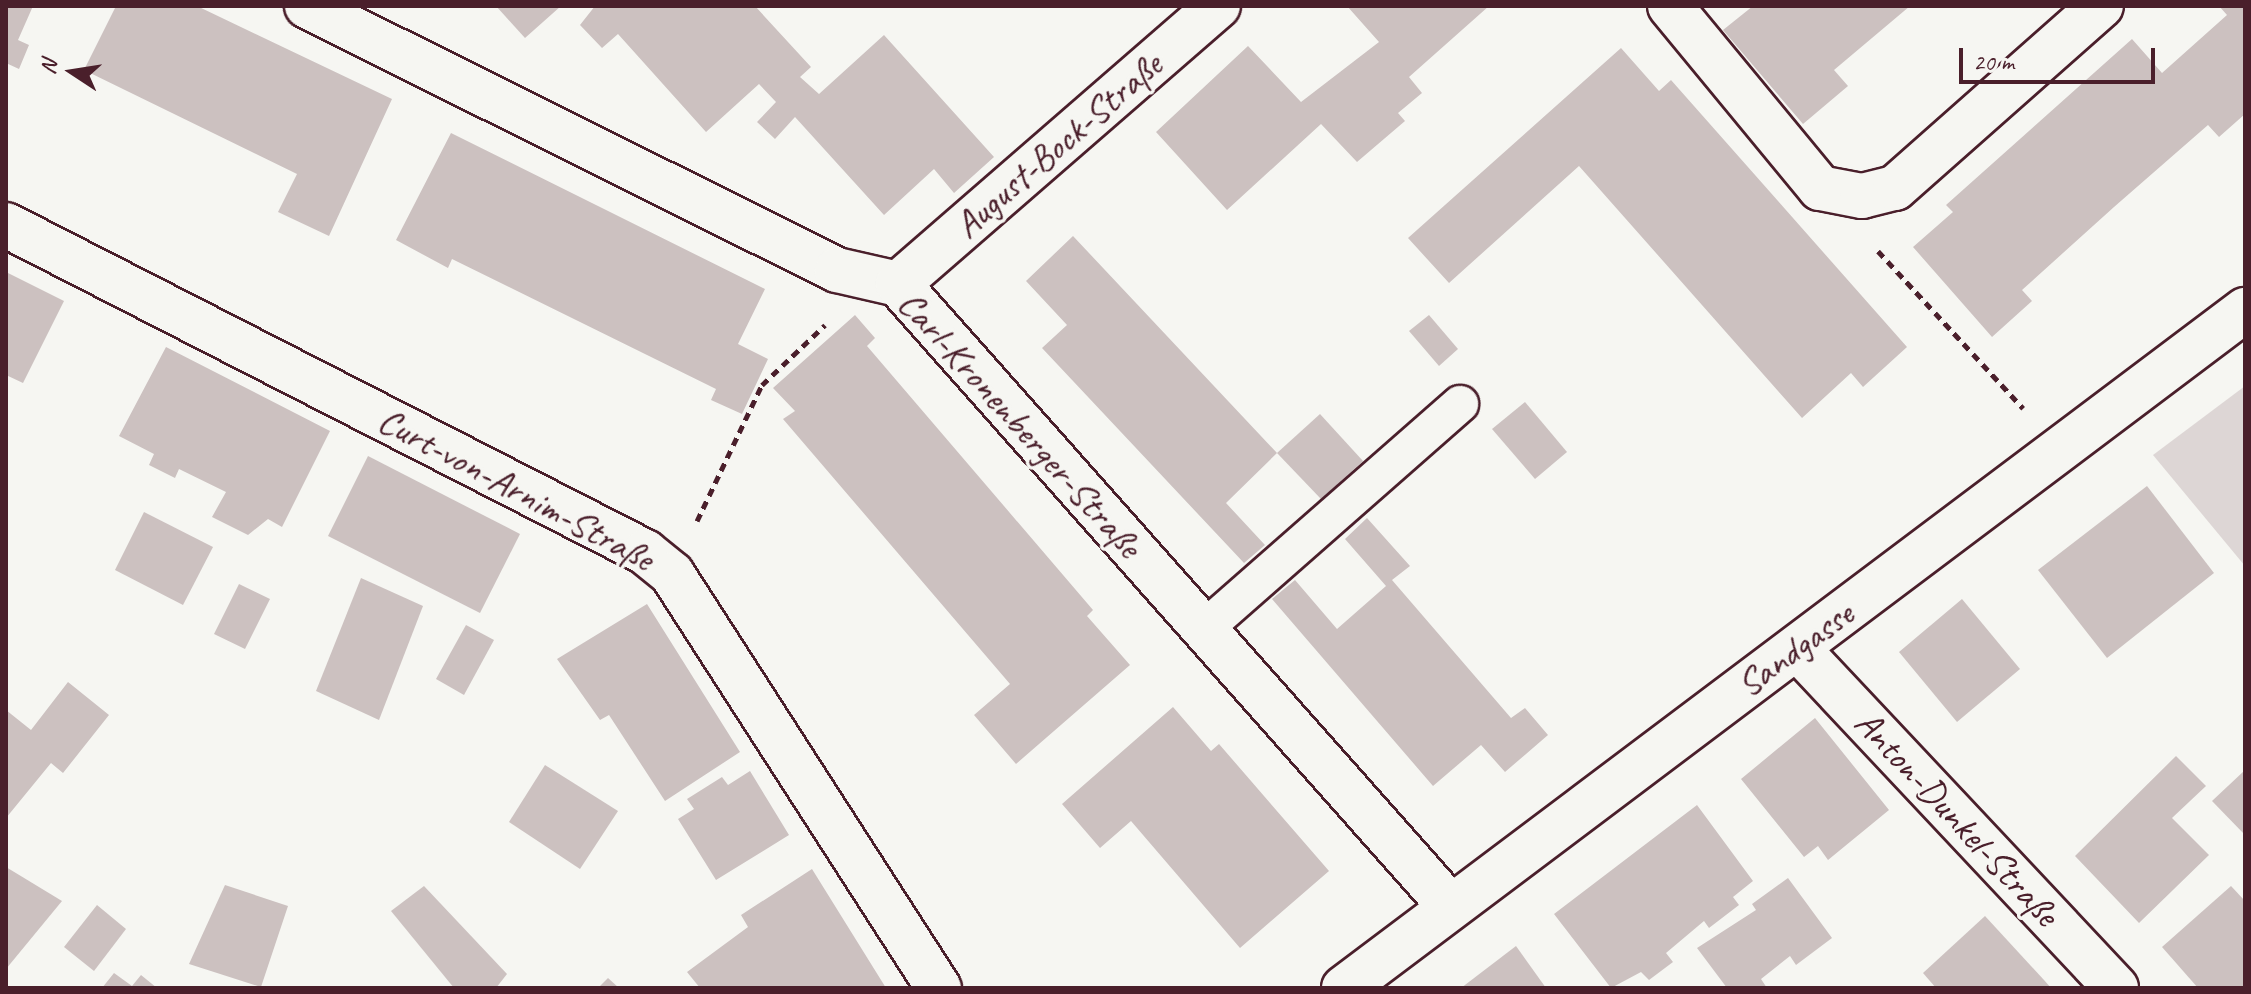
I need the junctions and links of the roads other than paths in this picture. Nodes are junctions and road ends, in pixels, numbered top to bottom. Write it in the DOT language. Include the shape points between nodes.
graph roads {
  1 [pos="307,6"];
  2 [pos="1218,6"];
  3 [pos="2101,6"];
  4 [pos="1673,7"];
  5 [pos="6,225"];
  6 [pos="885,282"];
  7 [pos="2245,310"];
  8 [pos="1460,404"];
  9 [pos="1204,629"];
  10 [pos="1797,648"];
  11 [pos="1451,907"];
  12 [pos="939,988"];
  13 [pos="1344,988"];
  14 [pos="2116,988"];
  1 -- 6 [label="street, Carl-Kronenberger-Straße" via="837,270"];
  2 -- 6 [label="street, August-Bock-Straße"];
  3 -- 4 [label="street" via="1895,188 1862,196 1820,188"];
  5 -- 12 [label="street, Curt-von-Arnim-Straße" via="645,552 672,574"];
  6 -- 9 [label="street, Carl-Kronenberger-Straße"];
  7 -- 10 [label="street, Sandgasse"];
  8 -- 9 [label="lane"];
  9 -- 11 [label="street, Carl-Kronenberger-Straße"];
  10 -- 11 [label="street, Sandgasse"];
  10 -- 14 [label="street, Anton-Dunkel-Straße"];
  11 -- 13 [label="street, Sandgasse"];
}
